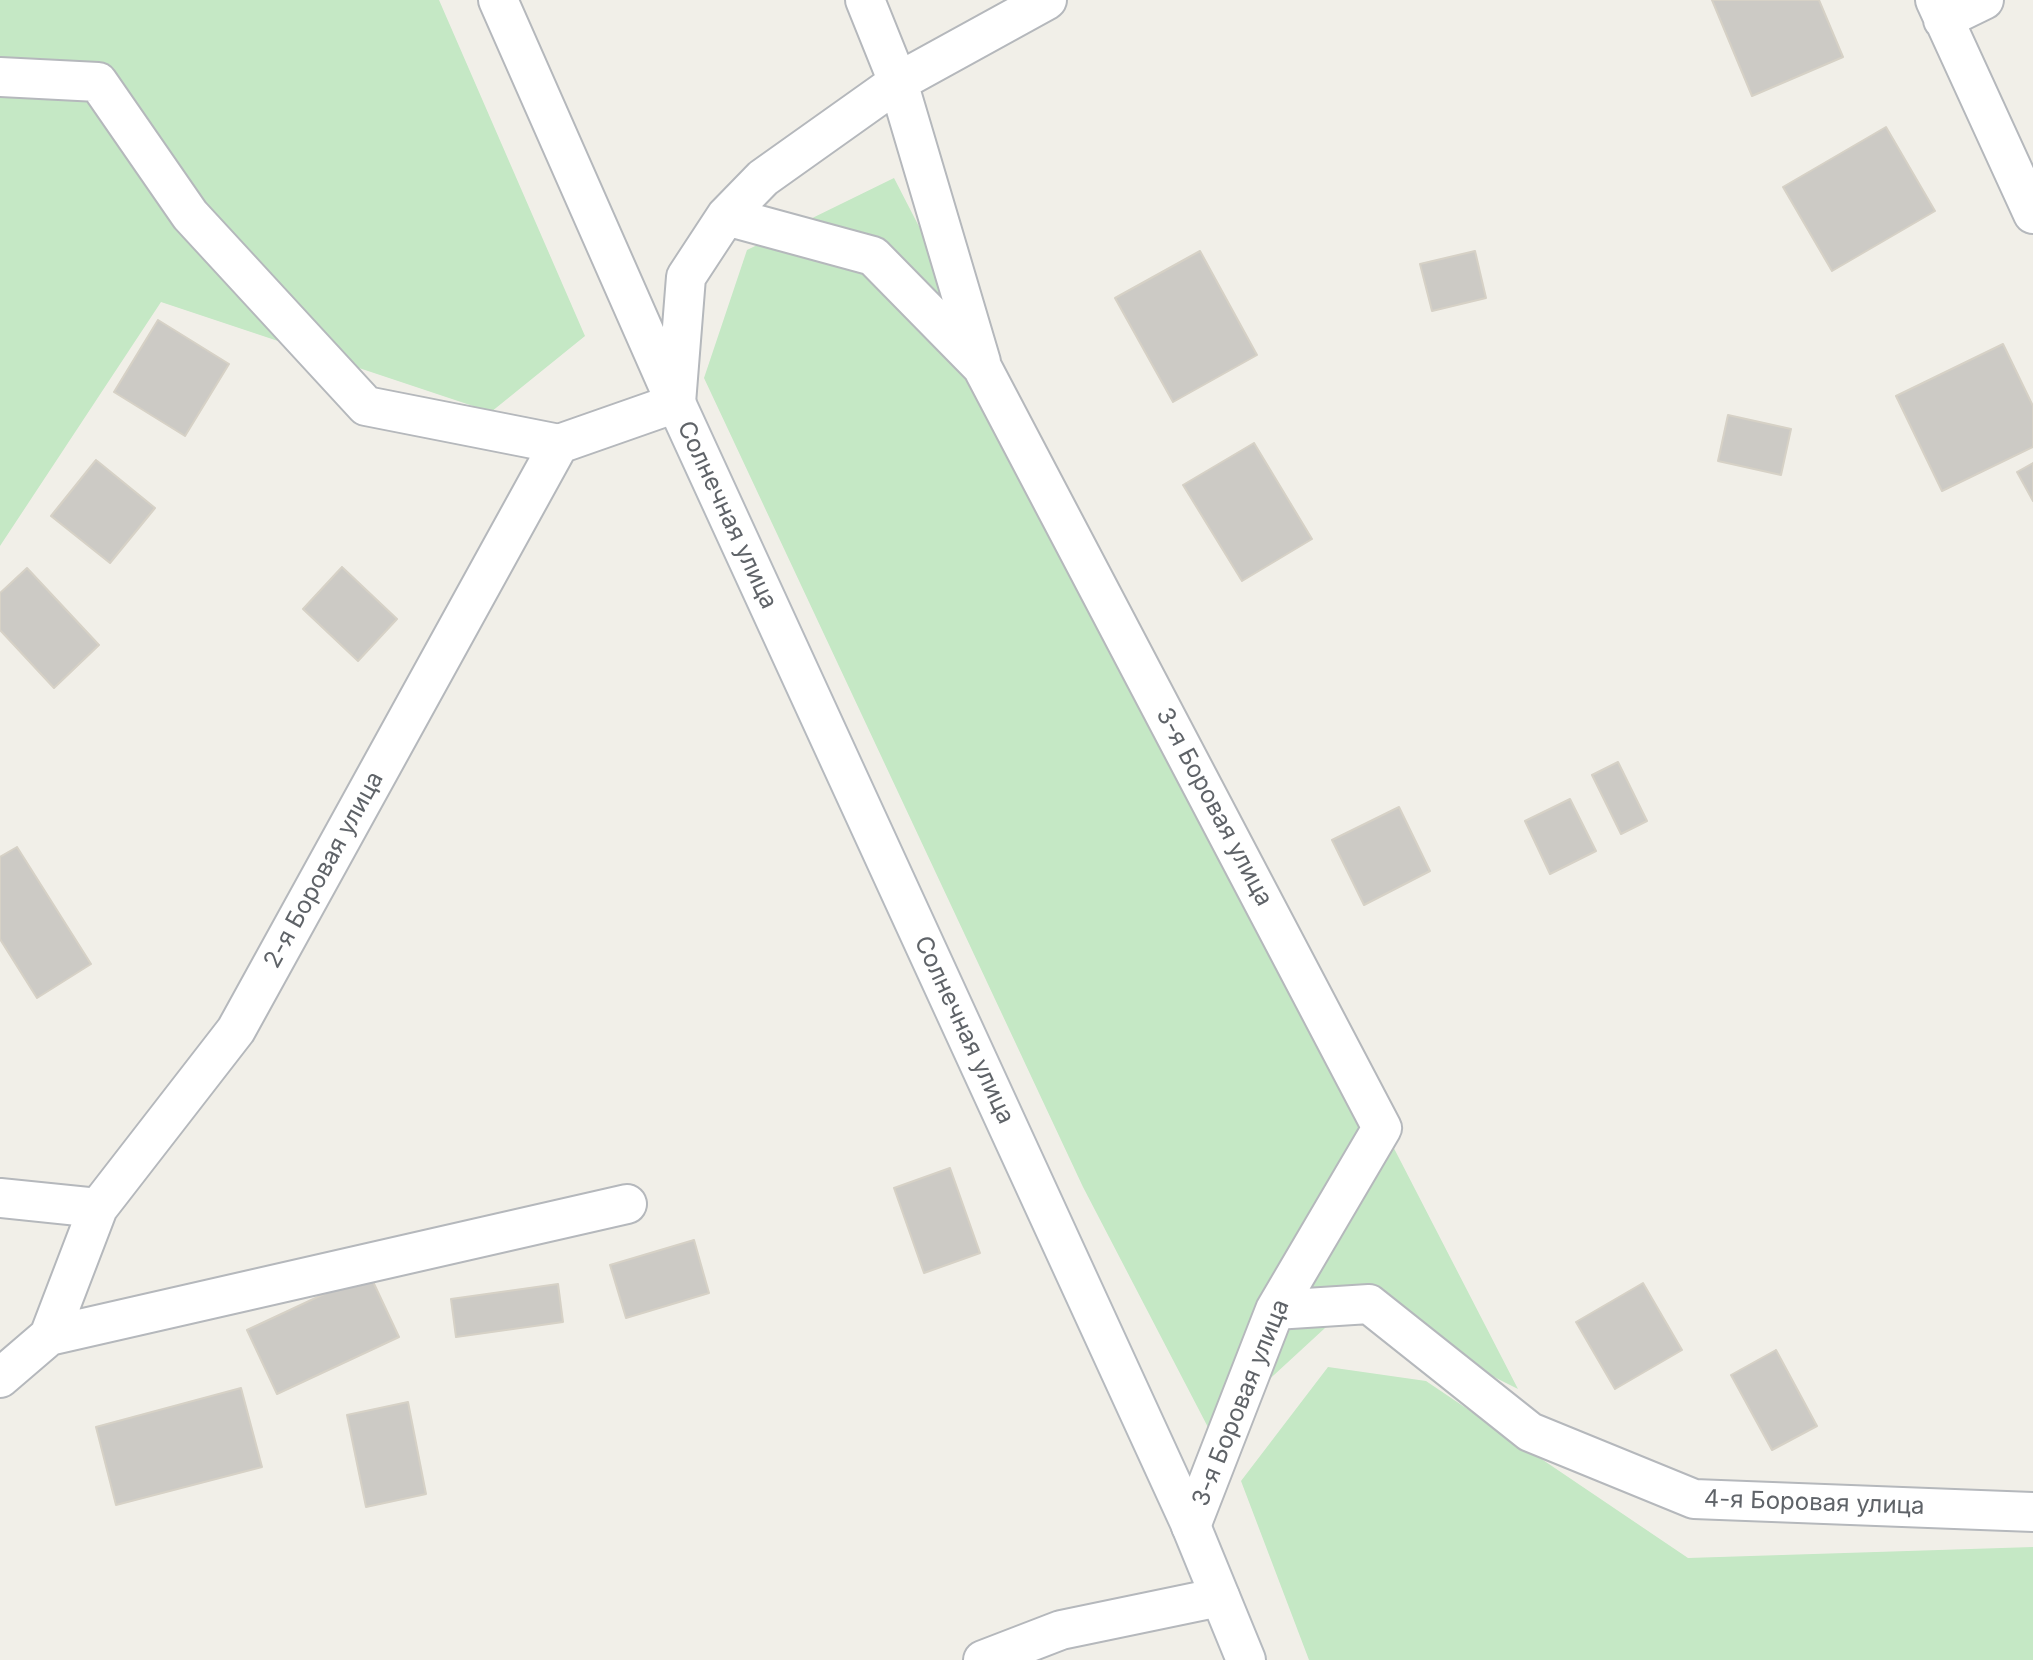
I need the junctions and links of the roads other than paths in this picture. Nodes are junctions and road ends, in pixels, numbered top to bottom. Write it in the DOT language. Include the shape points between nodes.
graph roads {
  1 [pos="498,0"];
  2 [pos="865,0"];
  3 [pos="1047,0"];
  4 [pos="1984,0"];
  5 [pos="1939,10"];
  6 [pos="0,77"];
  7 [pos="898,82"];
  8 [pos="2033,214"];
  9 [pos="726,216"];
  10 [pos="982,367"];
  11 [pos="676,402"];
  12 [pos="559,444"];
  13 [pos="0,1198"];
  14 [pos="627,1204"];
  15 [pos="98,1208"];
  16 [pos="1275,1310"];
  17 [pos="49,1336"];
  18 [pos="0,1378"];
  19 [pos="2033,1512"];
  20 [pos="1191,1526"];
  21 [pos="1220,1597"];
  22 [pos="983,1660"];
  23 [pos="1246,1660"];
  1 -- 11 [label="street, Солнечная улица"];
  2 -- 7 [label="street"];
  3 -- 7 [label="street"];
  4 -- 5 [label="street"];
  5 -- 8 [label="street"];
  6 -- 12 [label="street" via="98,82 190,215 366,406"];
  7 -- 9 [label="street" via="763,178"];
  7 -- 10 [label="street"];
  9 -- 10 [label="street, 3-я Боровая улица" via="873,256"];
  9 -- 11 [label="street" via="686,276"];
  10 -- 16 [label="street, 3-я Боровая улица" via="1382,1128"];
  11 -- 12 [label="street"];
  11 -- 20 [label="street, Солнечная улица"];
  12 -- 15 [label="street, 2-я Боровая улица" via="236,1030"];
  13 -- 15 [label="street"];
  14 -- 17 [label="street"];
  15 -- 17 [label="street, 2-я Боровая улица"];
  16 -- 19 [label="street, 4-я Боровая улица" via="1369,1304 1530,1432 1694,1499"];
  16 -- 20 [label="street, 3-я Боровая улица"];
  17 -- 18 [label="street, 2-я Боровая улица"];
  20 -- 21 [label="street, Солнечная улица"];
  21 -- 22 [label="street" via="1061,1630"];
  21 -- 23 [label="street, Солнечная улица"];
}
